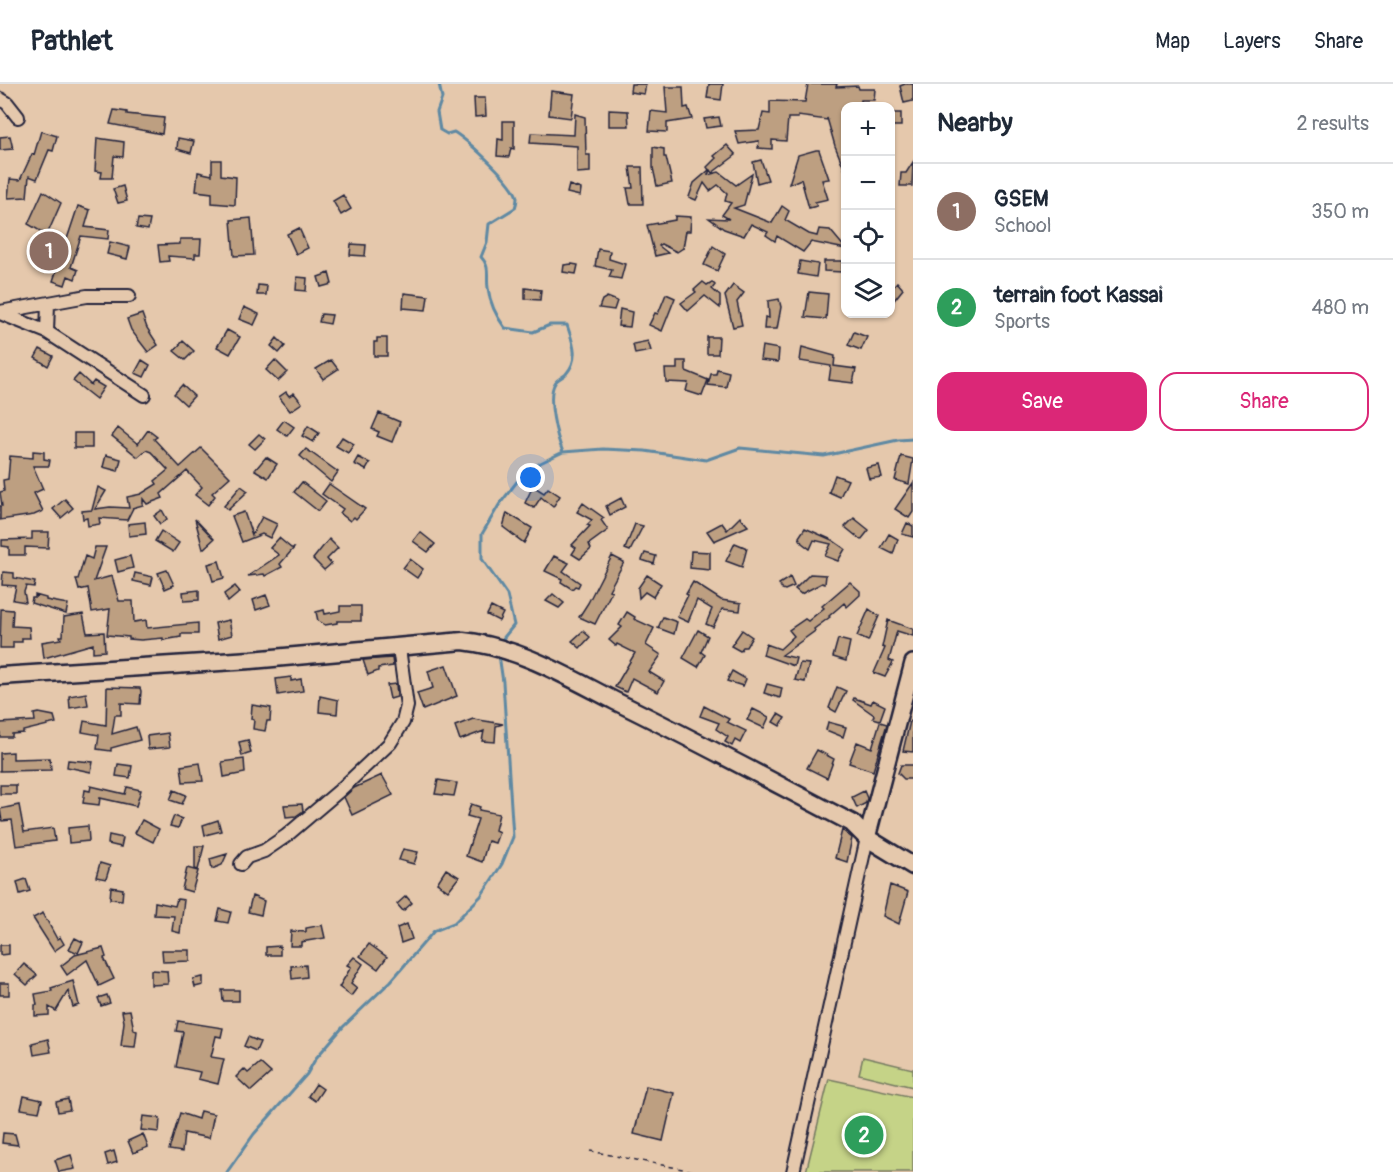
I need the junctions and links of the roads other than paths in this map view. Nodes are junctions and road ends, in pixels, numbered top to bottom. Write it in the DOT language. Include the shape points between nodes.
graph roads {
  1 [pos="0,99"];
  2 [pos="18,117"];
  3 [pos="129,296"];
  4 [pos="48,304"];
  5 [pos="0,312"];
  6 [pos="47,332"];
  7 [pos="144,395"];
  8 [pos="399,648"];
  9 [pos="913,663"];
  10 [pos="0,676"];
  11 [pos="867,838"];
  12 [pos="242,864"];
  13 [pos="913,866"];
  14 [pos="793,1172"];
  1 -- 2 [label="street"];
  3 -- 4 [label="street" via="87,296"];
  4 -- 5 [label="street"];
  4 -- 6 [label="street"];
  5 -- 6 [label="street"];
  6 -- 7 [label="street"];
  8 -- 10 [label="main road"];
  8 -- 11 [label="main road" via="463,641 514,651 852,823"];
  8 -- 12 [label="street" via="407,706 403,722 390,743 286,836 247,857"];
  9 -- 11 [label="street"];
  11 -- 13 [label="main road"];
  11 -- 14 [label="street"];
}
